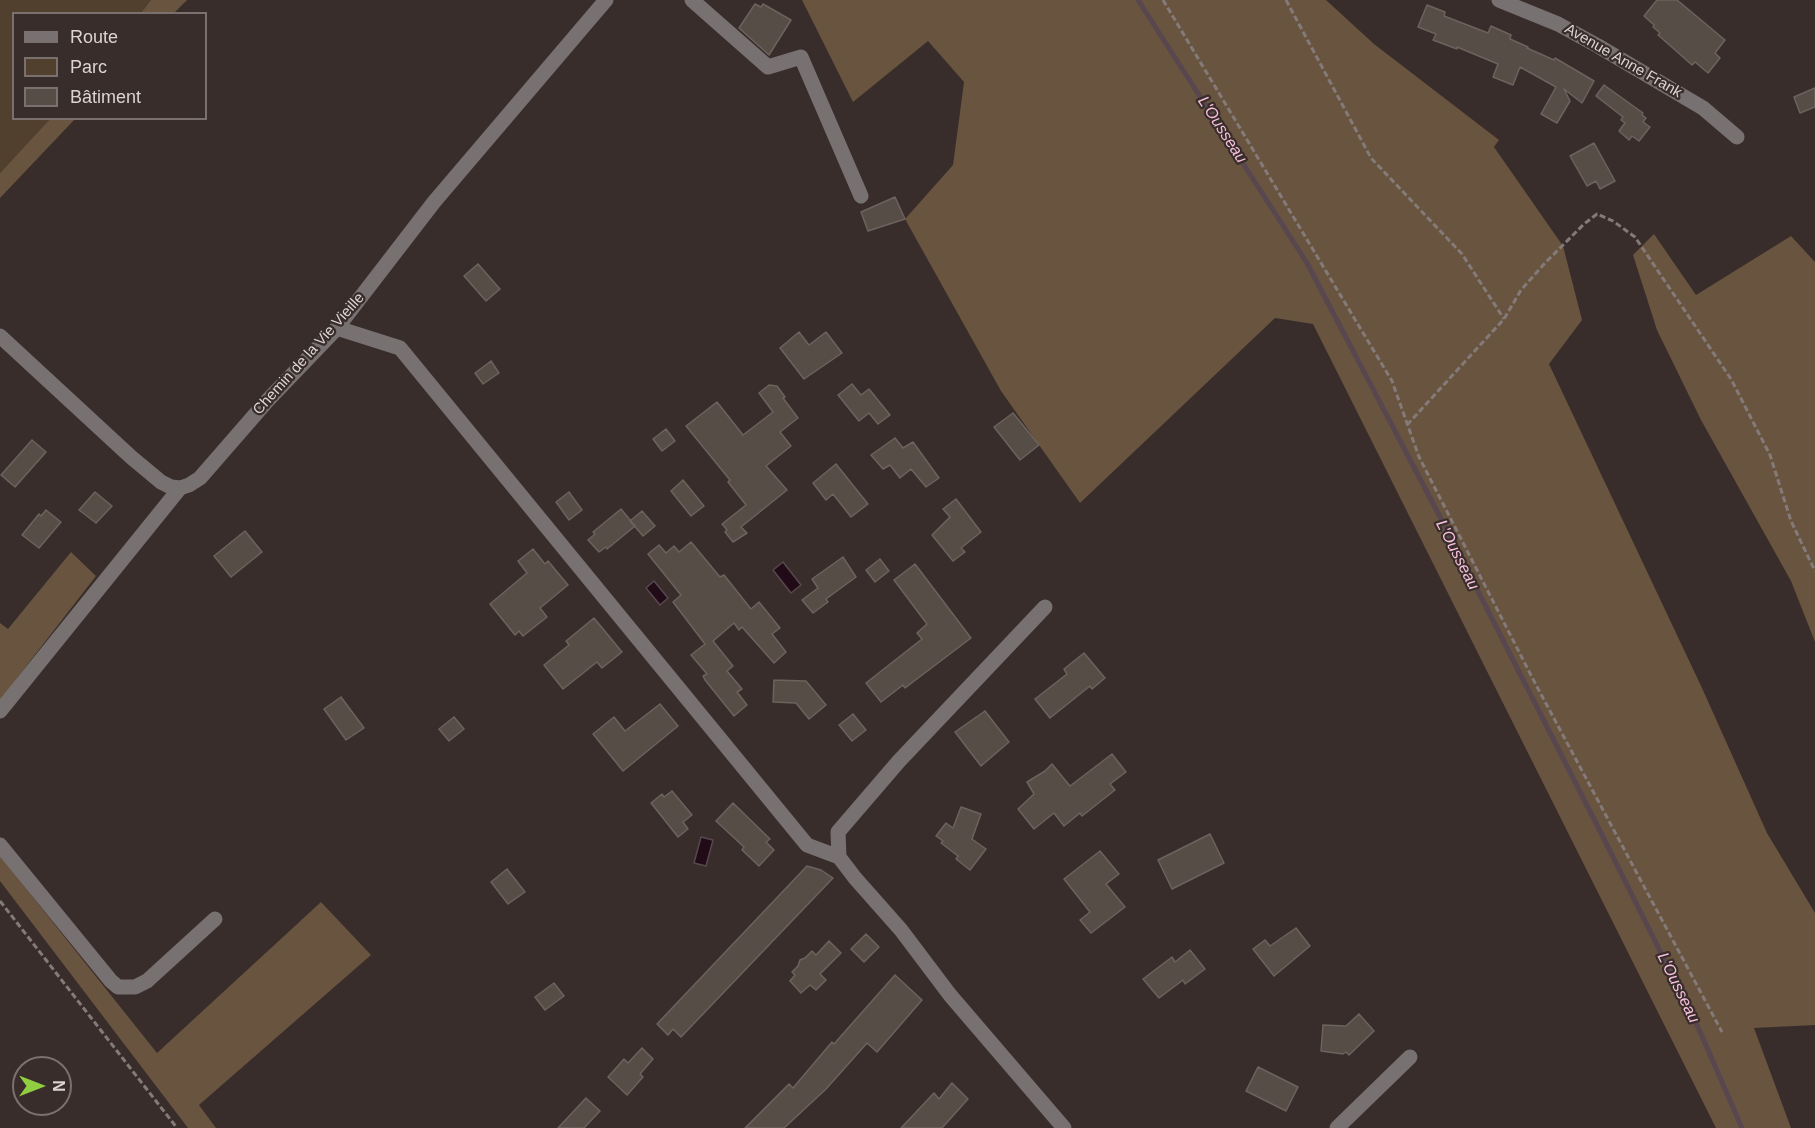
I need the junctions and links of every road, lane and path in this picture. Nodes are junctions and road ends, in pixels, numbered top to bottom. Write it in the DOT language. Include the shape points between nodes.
graph roads {
  1 [pos="606,0"];
  2 [pos="692,0"];
  3 [pos="1163,0"];
  4 [pos="1286,0"];
  5 [pos="1499,0"];
  6 [pos="1737,137"];
  7 [pos="861,196"];
  8 [pos="1504,319"];
  9 [pos="337,328"];
  10 [pos="0,336"];
  11 [pos="1407,425"];
  12 [pos="180,488"];
  13 [pos="1815,571"];
  14 [pos="1045,608"];
  15 [pos="0,711"];
  16 [pos="0,845"];
  17 [pos="839,857"];
  18 [pos="0,901"];
  19 [pos="215,919"];
  20 [pos="1722,1032"];
  21 [pos="1410,1057"];
  22 [pos="1343,1126"];
  23 [pos="177,1128"];
  24 [pos="1064,1128"];
  1 -- 9 [label="street, Chemin de la Vie Vieille" via="434,202"];
  2 -- 7 [label="street" via="768,68 801,57"];
  3 -- 11 [label="path" via="1392,381"];
  4 -- 8 [label="path" via="1371,158 1462,254"];
  5 -- 6 [label="street, Avenue Anne Frank" via="1588,41 1703,108"];
  8 -- 11 [label="path"];
  8 -- 13 [label="path" via="1521,290 1597,214 1635,237 1731,378 1770,455 1791,521"];
  9 -- 12 [label="street, Chemin de la Vie Vieille" via="200,478"];
  9 -- 17 [label="street" via="400,348 807,845"];
  10 -- 12 [label="street" via="130,457 161,482"];
  11 -- 20 [label="path" via="1419,457 1535,683"];
  12 -- 15 [label="street, Chemin de la Vie Vieille"];
  14 -- 17 [label="street" via="899,761 838,832"];
  16 -- 19 [label="street" via="118,987 135,987 147,981"];
  17 -- 24 [label="street"];
  18 -- 23 [label="path"];
  21 -- 22 [label="street"];
}
